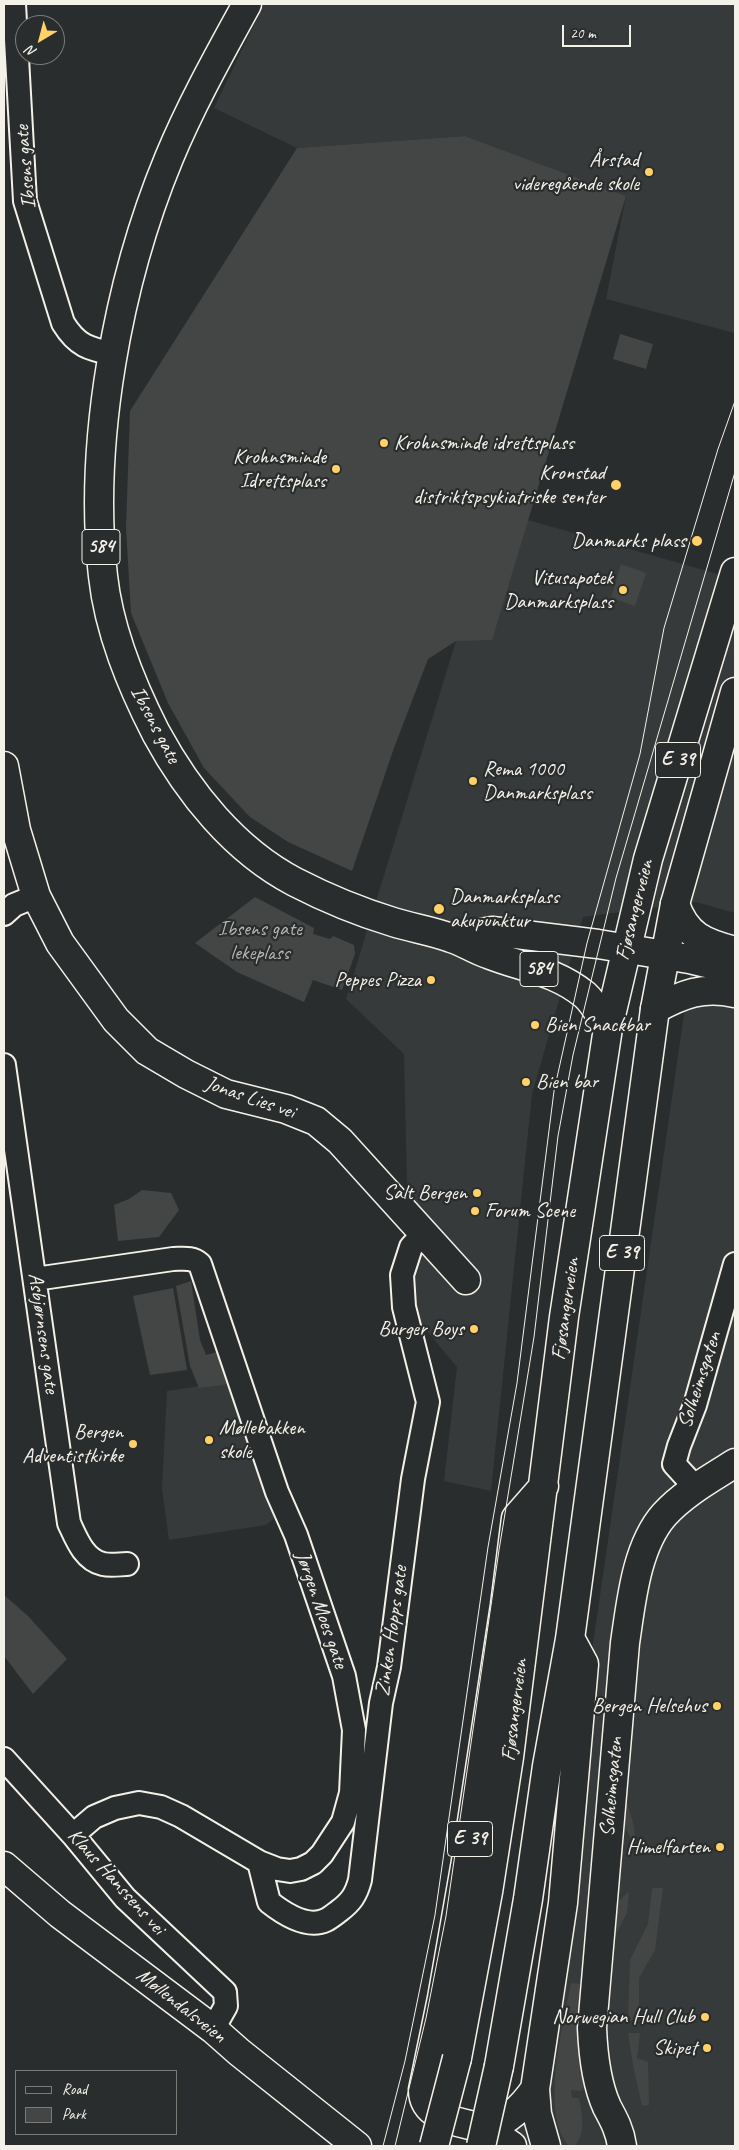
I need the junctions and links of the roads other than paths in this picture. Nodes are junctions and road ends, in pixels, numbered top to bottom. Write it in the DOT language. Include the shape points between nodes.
graph roads {
  1 [pos="14,4"];
  2 [pos="247,4"];
  3 [pos="114,354"];
  4 [pos="735,572"];
  5 [pos="735,692"];
  6 [pos="4,766"];
  7 [pos="36,896"];
  8 [pos="675,904"];
  9 [pos="4,914"];
  10 [pos="453,938"];
  11 [pos="625,948"];
  12 [pos="735,951"];
  13 [pos="665,955"];
  14 [pos="735,970"];
  15 [pos="735,993"];
  16 [pos="655,1009"];
  17 [pos="608,1028"];
  18 [pos="4,1065"];
  19 [pos="424,1233"];
  20 [pos="735,1264"];
  21 [pos="35,1279"];
  22 [pos="466,1280"];
  23 [pos="735,1463"];
  24 [pos="544,1486"];
  25 [pos="696,1488"];
  26 [pos="127,1564"];
  27 [pos="570,1639"];
  28 [pos="4,1759"];
  29 [pos="73,1835"];
  30 [pos="259,1862"];
  31 [pos="4,1866"];
  32 [pos="213,2029"];
  33 [pos="535,2089"];
  34 [pos="607,2106"];
  35 [pos="484,2138"];
  36 [pos="357,2146"];
  37 [pos="434,2146"];
  38 [pos="512,2146"];
  39 [pos="546,2146"];
  40 [pos="602,2146"];
  41 [pos="622,2146"];
  1 -- 3 [label="street, Ibsens gate" via="25,201 63,323 79,344"];
  2 -- 3 [label="main road, Ibsens gate / 584" via="196,97 158,186 131,277"];
  3 -- 10 [label="main road, Ibsens gate / 584" via="100,487 103,578 117,643 138,698 167,753 194,794 222,825 266,864 294,882 344,904 391,922"];
  4 -- 11 [label="main road, Fjøsangerveien / E 39" via="648,859"];
  5 -- 8 [label="main road, Fjøsangerveien / E 39"];
  6 -- 7 [label="main road, Jonas Lies vei" via="16,830"];
  7 -- 9 [label="street" via="14,905"];
  7 -- 19 [label="main road, Jonas Lies vei" via="60,943 89,985 116,1020 147,1051 226,1094 286,1109 316,1121 340,1141"];
  8 -- 12 [label="main road" via="680,919 697,937"];
  8 -- 13 [label="main road, Fjøsangerveien / E 39"];
  10 -- 11 [label="main road, Ibsens gate / 584" via="492,931"];
  10 -- 17 [label="main road, Ibsens gate / 584" via="490,955 553,975 586,996"];
  11 -- 13 [label="main road, 584"];
  11 -- 17 [label="main road, Fjøsangerveien / E 39"];
  13 -- 14 [label="main road, 584"];
  13 -- 16 [label="main road, Fjøsangerveien / E 39"];
  15 -- 16 [label="main road" via="705,990 680,996"];
  16 -- 27 [label="main road, Fjøsangerveien / E 39"];
  17 -- 24 [label="main road, Fjøsangerveien / E 39" via="564,1317"];
  18 -- 21 [label="street, Asbjørnsens gate"];
  19 -- 22 [label="main road, Jonas Lies vei"];
  19 -- 30 [label="street, Zinken Hopps gate" via="411,1247 402,1275 404,1307 428,1402 413,1479 381,1703 360,1880 350,1903 325,1921 309,1922 287,1916 268,1902"];
  20 -- 25 [label="street, Solheimsgaten" via="695,1405 674,1464"];
  21 -- 26 [label="street, Asbjørnsens gate" via="69,1523 77,1542 92,1559 103,1564"];
  21 -- 30 [label="street, Jørgen Moes gate" via="173,1259 195,1260 200,1264 277,1492 296,1535 344,1676 354,1730 350,1793 343,1822 333,1840 313,1863 301,1869 277,1869"];
  23 -- 25 [label="main road, Solheimsgaten"];
  24 -- 35 [label="main road, E 39" via="516,1518 465,1867 422,2090 425,2103 434,2112"];
  24 -- 37 [label="main road, Fjøsangerveien / E 39, bridge" via="488,1892 457,2058"];
  25 -- 34 [label="main road, Solheimsgaten" via="663,1517 652,1535 640,1563 626,1633 592,2028 594,2059"];
  27 -- 33 [label="main road" via="584,1664 563,1903"];
  27 -- 35 [label="main road, Fjøsangerveien / E 39, bridge" via="499,2066"];
  28 -- 29 [label="street, Klaus Hanssens vei"];
  29 -- 30 [label="street, Jørgen Moes gate" via="94,1817 140,1803 161,1807 181,1816"];
  29 -- 32 [label="street, Klaus Hanssens vei" via="125,1898 225,1992 226,2006"];
  31 -- 32 [label="main road, Møllendalsveien" via="60,1914"];
  32 -- 36 [label="main road, Møllendalsveien"];
  33 -- 35 [label="main road" via="513,2116"];
  33 -- 39 [label="main road" via="537,2114"];
  34 -- 40 [label="main road, Solheimsgaten"];
  34 -- 41 [label="main road, Solheimsgaten"];
  35 -- 38 [label="main road, E 39"];
}
